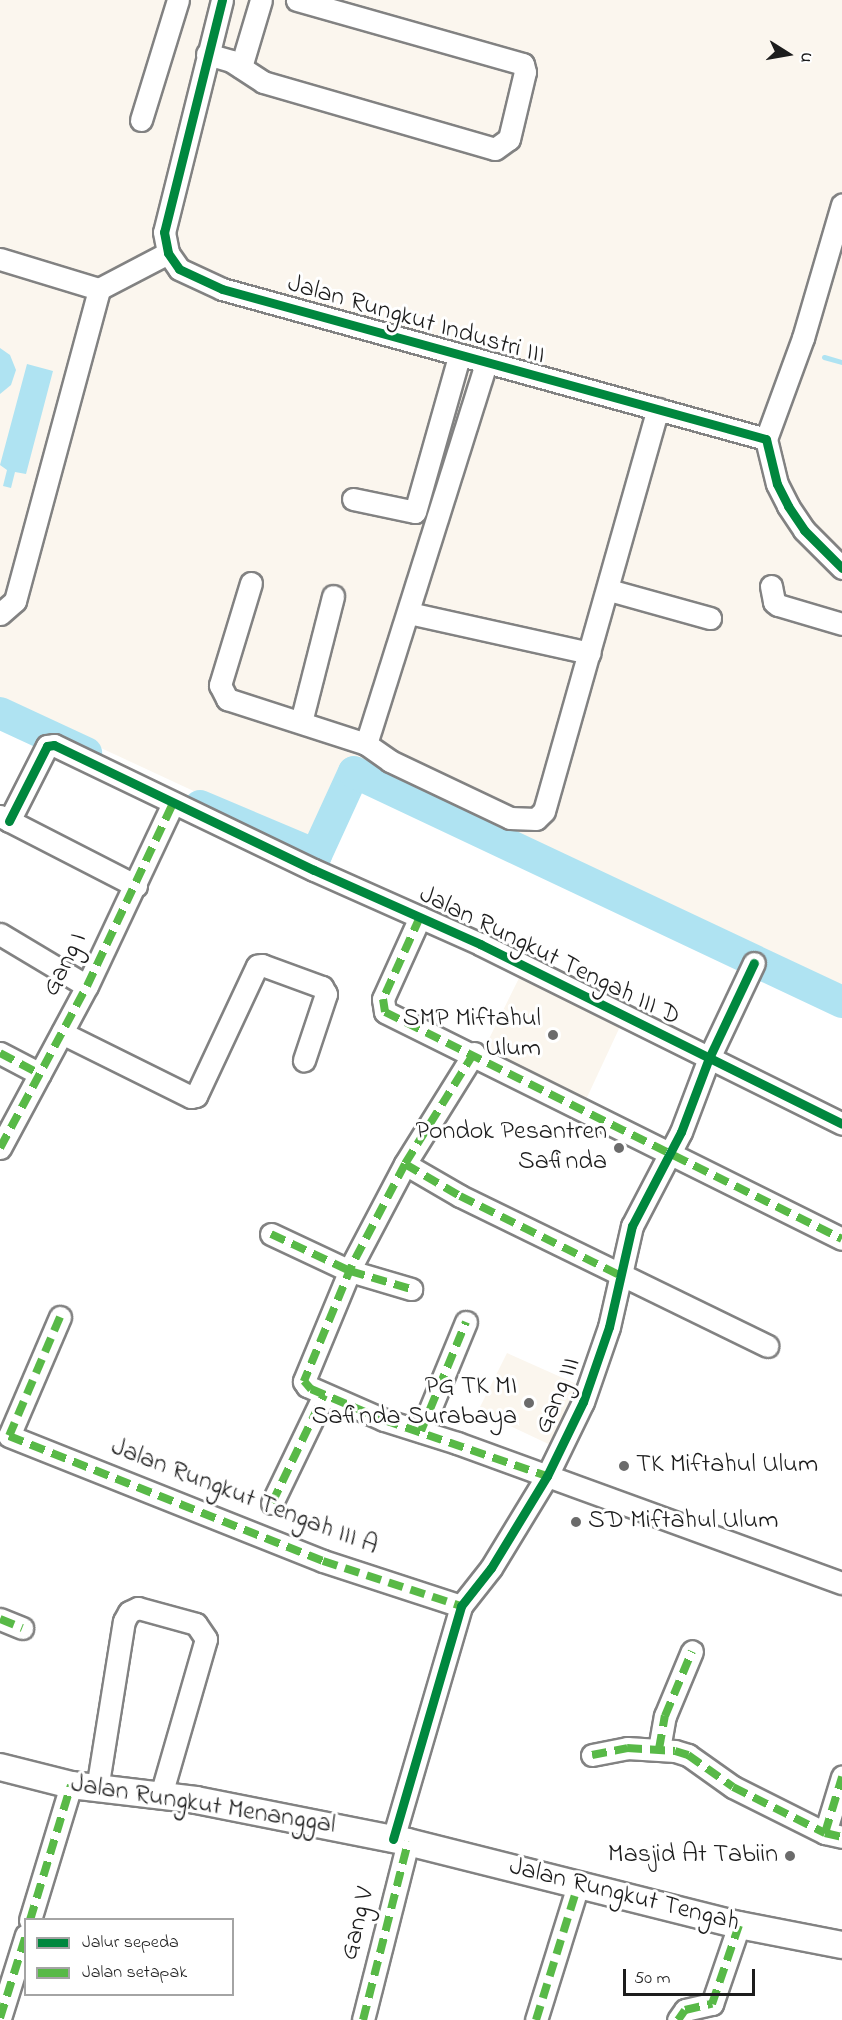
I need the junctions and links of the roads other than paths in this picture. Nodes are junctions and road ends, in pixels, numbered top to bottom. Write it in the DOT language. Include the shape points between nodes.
graph roads {
  1 [pos="178,0"];
  2 [pos="222,0"];
  3 [pos="261,0"];
  4 [pos="297,0"];
  5 [pos="207,54"];
  6 [pos="241,67"];
  7 [pos="141,120"];
  8 [pos="842,205"];
  9 [pos="168,253"];
  10 [pos="0,260"];
  11 [pos="99,290"];
  12 [pos="459,356"];
  13 [pos="486,364"];
  14 [pos="658,409"];
  15 [pos="766,439"];
  16 [pos="353,499"];
  17 [pos="842,568"];
  18 [pos="251,583"];
  19 [pos="771,586"];
  20 [pos="609,590"];
  21 [pos="333,596"];
  22 [pos="409,613"];
  23 [pos="0,614"];
  24 [pos="710,618"];
  25 [pos="842,624"];
  26 [pos="590,654"];
  27 [pos="301,722"];
  28 [pos="366,744"];
  29 [pos="173,803"];
  30 [pos="4,819"];
  31 [pos="136,886"];
  32 [pos="420,917"];
  33 [pos="0,934"];
  34 [pos="754,963"];
  35 [pos="87,986"];
  36 [pos="62,1033"];
  37 [pos="0,1053"];
  38 [pos="474,1053"];
  39 [pos="710,1058"];
  40 [pos="304,1060"];
  41 [pos="40,1074"];
  42 [pos="842,1124"];
  43 [pos="0,1148"];
  44 [pos="670,1153"];
  45 [pos="405,1164"];
  46 [pos="271,1234"];
  47 [pos="842,1239"];
  48 [pos="350,1271"];
  49 [pos="621,1276"];
  50 [pos="411,1289"];
  51 [pos="60,1317"];
  52 [pos="466,1322"];
  53 [pos="767,1347"];
  54 [pos="324,1395"];
  55 [pos="421,1431"];
  56 [pos="547,1476"];
  57 [pos="272,1503"];
  58 [pos="842,1583"];
  59 [pos="461,1606"];
  60 [pos="0,1619"];
  61 [pos="22,1628"];
  62 [pos="692,1651"];
  63 [pos="659,1749"];
  64 [pos="591,1755"];
  65 [pos="0,1767"];
  66 [pos="842,1777"];
  67 [pos="71,1785"];
  68 [pos="97,1789"];
  69 [pos="161,1795"];
  70 [pos="834,1835"];
  71 [pos="400,1841"];
  72 [pos="578,1885"];
  73 [pos="31,1918"];
  74 [pos="739,1925"];
  75 [pos="24,1941"];
  76 [pos="842,1945"];
  77 [pos="0,2018"];
  78 [pos="363,2020"];
  79 [pos="536,2020"];
  80 [pos="678,2020"];
  1 -- 7 [label="street"];
  2 -- 5 [label="street"];
  3 -- 6 [label="street"];
  4 -- 6 [label="street" via="523,64 525,72 509,138 495,148 263,82"];
  5 -- 6 [label="street"];
  5 -- 9 [label="street" via="164,232"];
  8 -- 15 [label="street" via="803,338"];
  9 -- 11 [label="street"];
  9 -- 12 [label="street, Jalan Rungkut Industri III" via="186,273 222,289"];
  10 -- 11 [label="street"];
  11 -- 23 [label="street" via="15,601"];
  12 -- 13 [label="street, Jalan Rungkut Industri III"];
  12 -- 16 [label="street" via="415,512"];
  13 -- 14 [label="street, Jalan Rungkut Industri III"];
  13 -- 22 [label="street"];
  14 -- 15 [label="street, Jalan Rungkut Industri III"];
  14 -- 20 [label="street"];
  15 -- 17 [label="street" via="777,484 788,506 804,530"];
  18 -- 27 [label="street" via="220,685 222,694 227,699"];
  19 -- 25 [label="street" via="778,605"];
  20 -- 24 [label="street"];
  20 -- 26 [label="street"];
  21 -- 27 [label="street"];
  22 -- 26 [label="street"];
  22 -- 28 [label="street"];
  26 -- 28 [label="street" via="544,811 536,819 510,818 390,760"];
  27 -- 28 [label="street"];
  29 -- 30 [label="street, Jalan Rungkut Tengah III D" via="51,744"];
  29 -- 31 [label="street, Gang I"];
  29 -- 32 [label="street, Jalan Rungkut Tengah III D"];
  30 -- 31 [label="street"];
  31 -- 35 [label="street, Gang I"];
  32 -- 38 [label="street" via="381,1006 385,1012"];
  32 -- 39 [label="street, Jalan Rungkut Tengah III D"];
  33 -- 35 [label="street"];
  34 -- 39 [label="street, Gang III"];
  35 -- 36 [label="street, Gang I"];
  36 -- 40 [label="street" via="196,1096 257,966 262,965 322,987 326,994"];
  36 -- 41 [label="street, Gang I"];
  37 -- 41 [label="street"];
  38 -- 44 [label="street"];
  38 -- 45 [label="street"];
  39 -- 42 [label="street, Jalan Rungkut Tengah III D"];
  39 -- 44 [label="street, Gang III"];
  41 -- 43 [label="street, Gang I"];
  44 -- 47 [label="street"];
  44 -- 49 [label="street, Gang III" via="634,1218"];
  45 -- 48 [label="street"];
  45 -- 49 [label="street" via="460,1196"];
  46 -- 48 [label="street"];
  48 -- 50 [label="street"];
  48 -- 54 [label="street" via="304,1381 310,1389"];
  49 -- 53 [label="street"];
  49 -- 56 [label="street, Gang III" via="609,1327 583,1401"];
  51 -- 59 [label="street, Jalan Rungkut Tengah III A" via="9,1436 322,1561"];
  52 -- 55 [label="street"];
  54 -- 55 [label="street"];
  54 -- 57 [label="street"];
  55 -- 56 [label="street"];
  56 -- 58 [label="street"];
  56 -- 59 [label="street, Gang III" via="491,1568"];
  59 -- 71 [label="street, Gang III"];
  60 -- 61 [label="street"];
  62 -- 63 [label="street" via="665,1716"];
  63 -- 64 [label="street" via="627,1748"];
  63 -- 70 [label="street" via="688,1755 733,1787"];
  65 -- 67 [label="main road, Jalan Rungkut Menanggal"];
  66 -- 70 [label="street"];
  67 -- 68 [label="main road, Jalan Rungkut Menanggal"];
  67 -- 73 [label="street"];
  68 -- 69 [label="main road, Jalan Rungkut Menanggal"];
  68 -- 69 [label="street" via="124,1621 129,1612 138,1608 196,1624 206,1639"];
  69 -- 71 [label="main road, Jalan Rungkut Menanggal"];
  71 -- 72 [label="main road, Jalan Rungkut Tengah"];
  71 -- 78 [label="street, Gang V"];
  72 -- 74 [label="main road, Jalan Rungkut Tengah"];
  72 -- 79 [label="street"];
  74 -- 76 [label="main road, Jalan Rungkut Tengah"];
  74 -- 80 [label="street" via="712,2004 685,2010"];
  75 -- 77 [label="street"];
}
